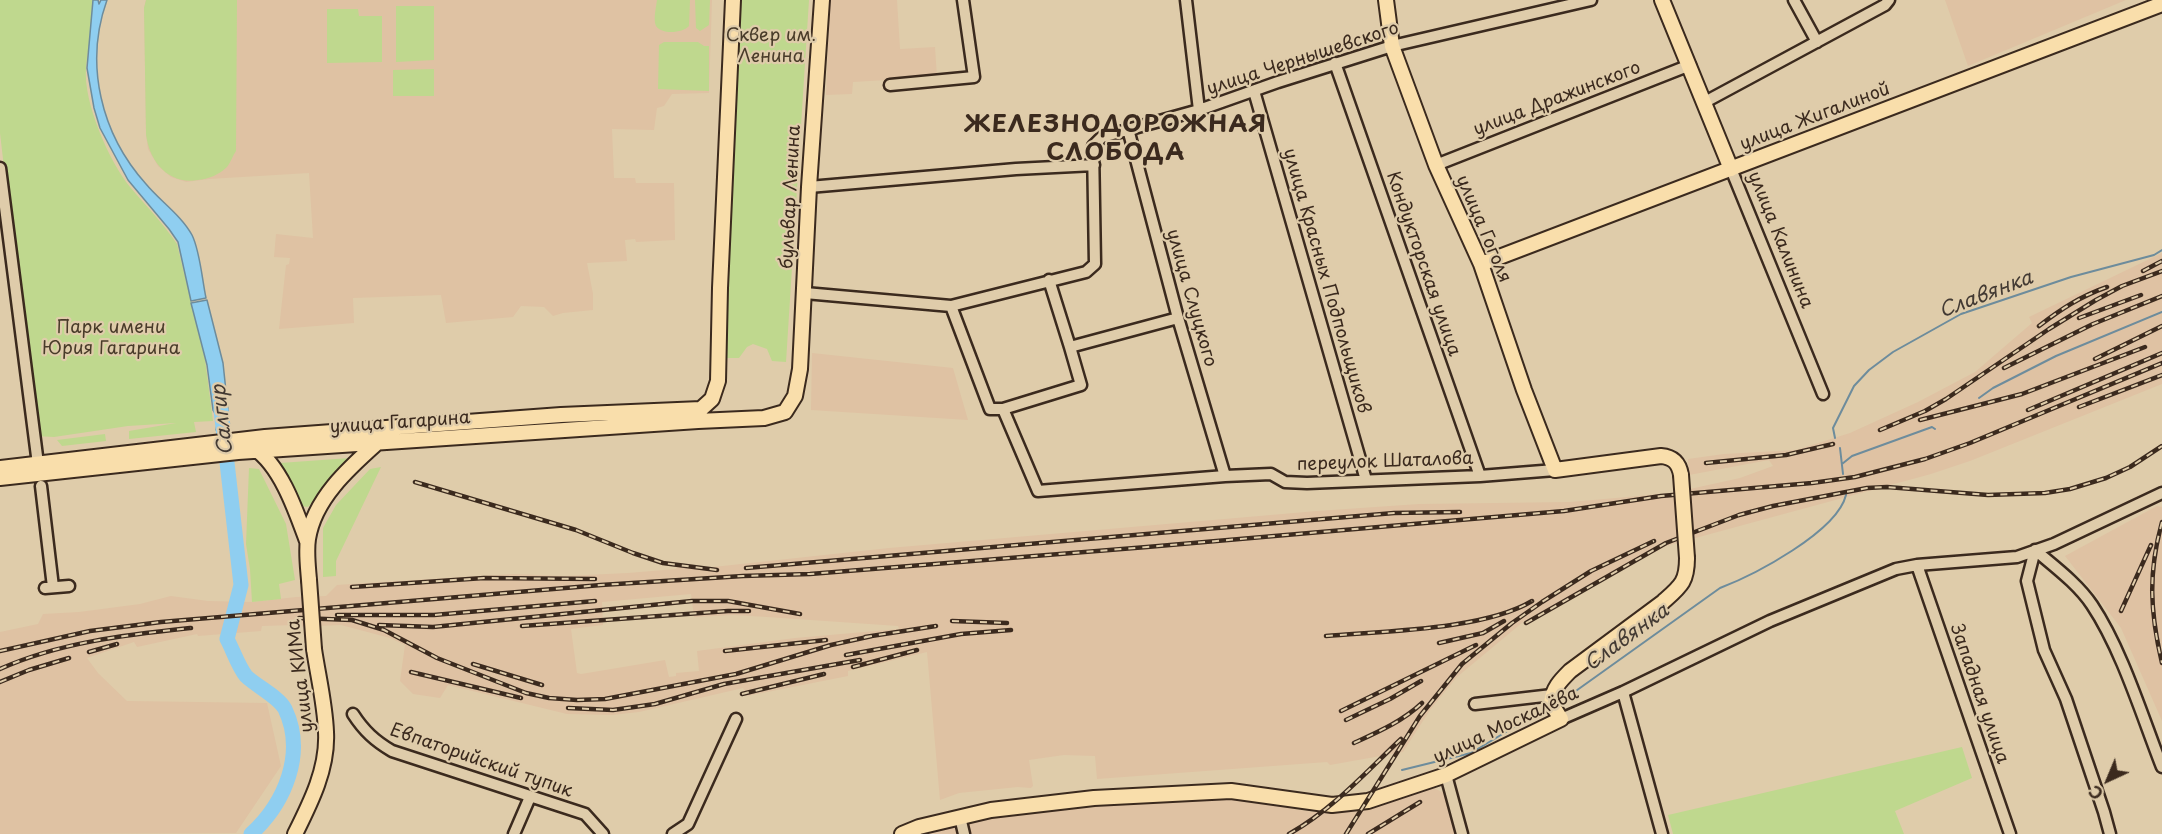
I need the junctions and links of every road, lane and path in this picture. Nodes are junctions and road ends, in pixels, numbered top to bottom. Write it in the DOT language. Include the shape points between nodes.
graph roads {
  1 [pos="733,0"];
  2 [pos="822,0"];
  3 [pos="963,0"];
  4 [pos="1186,0"];
  5 [pos="1386,0"];
  6 [pos="1591,0"];
  7 [pos="1662,0"];
  8 [pos="1794,0"];
  9 [pos="1889,0"];
  10 [pos="2162,3"];
  11 [pos="1817,42"];
  12 [pos="1392,46"];
  13 [pos="1335,63"];
  14 [pos="1690,65"];
  15 [pos="890,85"];
  16 [pos="1254,91"];
  17 [pos="1705,102"];
  18 [pos="1199,111"];
  19 [pos="1128,129"];
  20 [pos="1094,165"];
  21 [pos="1436,165"];
  22 [pos="0,168"];
  23 [pos="1731,169"];
  24 [pos="809,187"];
  25 [pos="1481,264"];
  26 [pos="1049,280"];
  27 [pos="805,293"];
  28 [pos="951,306"];
  29 [pos="1178,318"];
  30 [pos="1070,348"];
  31 [pos="1823,394"];
  32 [pos="795,396"];
  33 [pos="1003,409"];
  34 [pos="397,427"];
  35 [pos="376,444"];
  36 [pos="242,446"];
  37 [pos="208,450"];
  38 [pos="259,451"];
  39 [pos="38,460"];
  40 [pos="0,468"];
  41 [pos="1555,470"];
  42 [pos="1225,476"];
  43 [pos="1480,476"];
  44 [pos="0,478"];
  45 [pos="1366,480"];
  46 [pos="41,486"];
  47 [pos="2162,493"];
  48 [pos="307,541"];
  49 [pos="2035,550"];
  50 [pos="1917,565"];
  51 [pos="69,586"];
  52 [pos="1623,692"];
  53 [pos="1552,695"];
  54 [pos="1475,704"];
  55 [pos="353,714"];
  56 [pos="1561,718"];
  57 [pos="736,719"];
  58 [pos="2162,767"];
  59 [pos="1446,775"];
  60 [pos="530,797"];
  61 [pos="960,817"];
  62 [pos="295,834"];
  63 [pos="514,834"];
  64 [pos="603,834"];
  65 [pos="673,834"];
  66 [pos="902,834"];
  67 [pos="964,834"];
  68 [pos="1462,834"];
  69 [pos="1662,834"];
  70 [pos="2010,834"];
  71 [pos="2110,834"];
  1 -- 34 [label="main road, улица Гагарина" via="718,381 709,404 701,409"];
  2 -- 24 [label="main road, бульвар Ленина"];
  3 -- 15 [label="street" via="974,77"];
  4 -- 18 [label="street"];
  5 -- 12 [label="main road, улица Гоголя"];
  6 -- 12 [label="street, улица Чернышевского"];
  7 -- 14 [label="main road, улица Калинина"];
  8 -- 11 [label="street"];
  9 -- 11 [label="street"];
  10 -- 23 [label="main road, улица Жигалиной"];
  11 -- 17 [label="street"];
  12 -- 13 [label="street, улица Чернышевского"];
  12 -- 21 [label="main road, улица Гоголя"];
  13 -- 16 [label="street, улица Чернышевского"];
  13 -- 43 [label="street, Кондукторская улица"];
  14 -- 17 [label="main road, улица Калинина"];
  14 -- 21 [label="street, улица Дражинского"];
  16 -- 18 [label="street, улица Чернышевского"];
  16 -- 45 [label="street, улица Красных Подпольщиков"];
  17 -- 23 [label="main road, улица Калинина"];
  18 -- 19 [label="street, улица Чернышевского"];
  19 -- 20 [label="street, улица Чернышевского" via="1098,140 1093,146"];
  19 -- 29 [label="street, улица Слуцкого"];
  20 -- 24 [label="street"];
  20 -- 26 [label="street" via="1095,264 1086,272"];
  21 -- 25 [label="main road, улица Гоголя"];
  22 -- 39 [label="street"];
  23 -- 25 [label="main road, улица Жигалиной"];
  23 -- 31 [label="street, улица Калинина"];
  24 -- 27 [label="main road, бульвар Ленина"];
  25 -- 41 [label="main road, улица Гоголя"];
  26 -- 28 [label="street"];
  26 -- 30 [label="street"];
  27 -- 28 [label="street"];
  27 -- 32 [label="main road, бульвар Ленина"];
  28 -- 33 [label="street" via="990,409"];
  29 -- 30 [label="street"];
  29 -- 42 [label="street, улица Слуцкого"];
  30 -- 33 [label="street" via="1081,384"];
  32 -- 35 [label="main road, улица Гагарина" via="784,412 764,418"];
  33 -- 42 [label="street, переулок Шаталова" via="1038,491"];
  34 -- 35 [label="main road"];
  34 -- 36 [label="main road, улица Гагарина" via="276,436"];
  35 -- 38 [label="main road, улица Гагарина"];
  35 -- 48 [label="main road" via="321,502"];
  36 -- 37 [label="main road, улица Гагарина"];
  36 -- 38 [label="main road, улица Гагарина"];
  37 -- 39 [label="main road, улица Гагарина"];
  37 -- 44 [label="main road, улица Гагарина"];
  38 -- 48 [label="main road" via="277,474"];
  39 -- 40 [label="main road, улица Гагарина"];
  41 -- 43 [label="street, переулок Шаталова"];
  41 -- 53 [label="main road, bridge" via="1661,456 1674,460 1681,475 1687,576 1663,602 1570,671"];
  42 -- 45 [label="street, переулок Шаталова" via="1271,474 1285,482 1307,483"];
  43 -- 45 [label="street, переулок Шаталова"];
  46 -- 51 [label="street" via="49,587"];
  47 -- 49 [label="street, улица Москалёва"];
  48 -- 62 [label="main road, улица КИМа, bridge" via="314,649 327,734 320,779"];
  49 -- 50 [label="street, улица Москалёва" via="2017,557"];
  49 -- 58 [label="street" via="2091,603 2111,636"];
  49 -- 71 [label="street" via="2027,581 2044,650 2066,699"];
  50 -- 52 [label="street, улица Москалёва" via="1896,569 1770,621"];
  50 -- 70 [label="street, Западная улица"];
  52 -- 56 [label="street, улица Москалёва"];
  52 -- 69 [label="street"];
  53 -- 54 [label="street"];
  53 -- 56 [label="main road" via="1551,702"];
  55 -- 60 [label="street, Евпаторийский тупик" via="376,742 392,751"];
  56 -- 59 [label="main road, улица Москалёва"];
  57 -- 65 [label="street" via="688,824"];
  59 -- 61 [label="main road, улица Москалёва" via="1368,801 1332,805 1231,791 1094,798"];
  59 -- 68 [label="street"];
  60 -- 63 [label="street"];
  60 -- 64 [label="street, Евпаторийский тупик" via="585,814"];
  61 -- 66 [label="main road, улица Москалёва"];
  61 -- 67 [label="street"];
}
